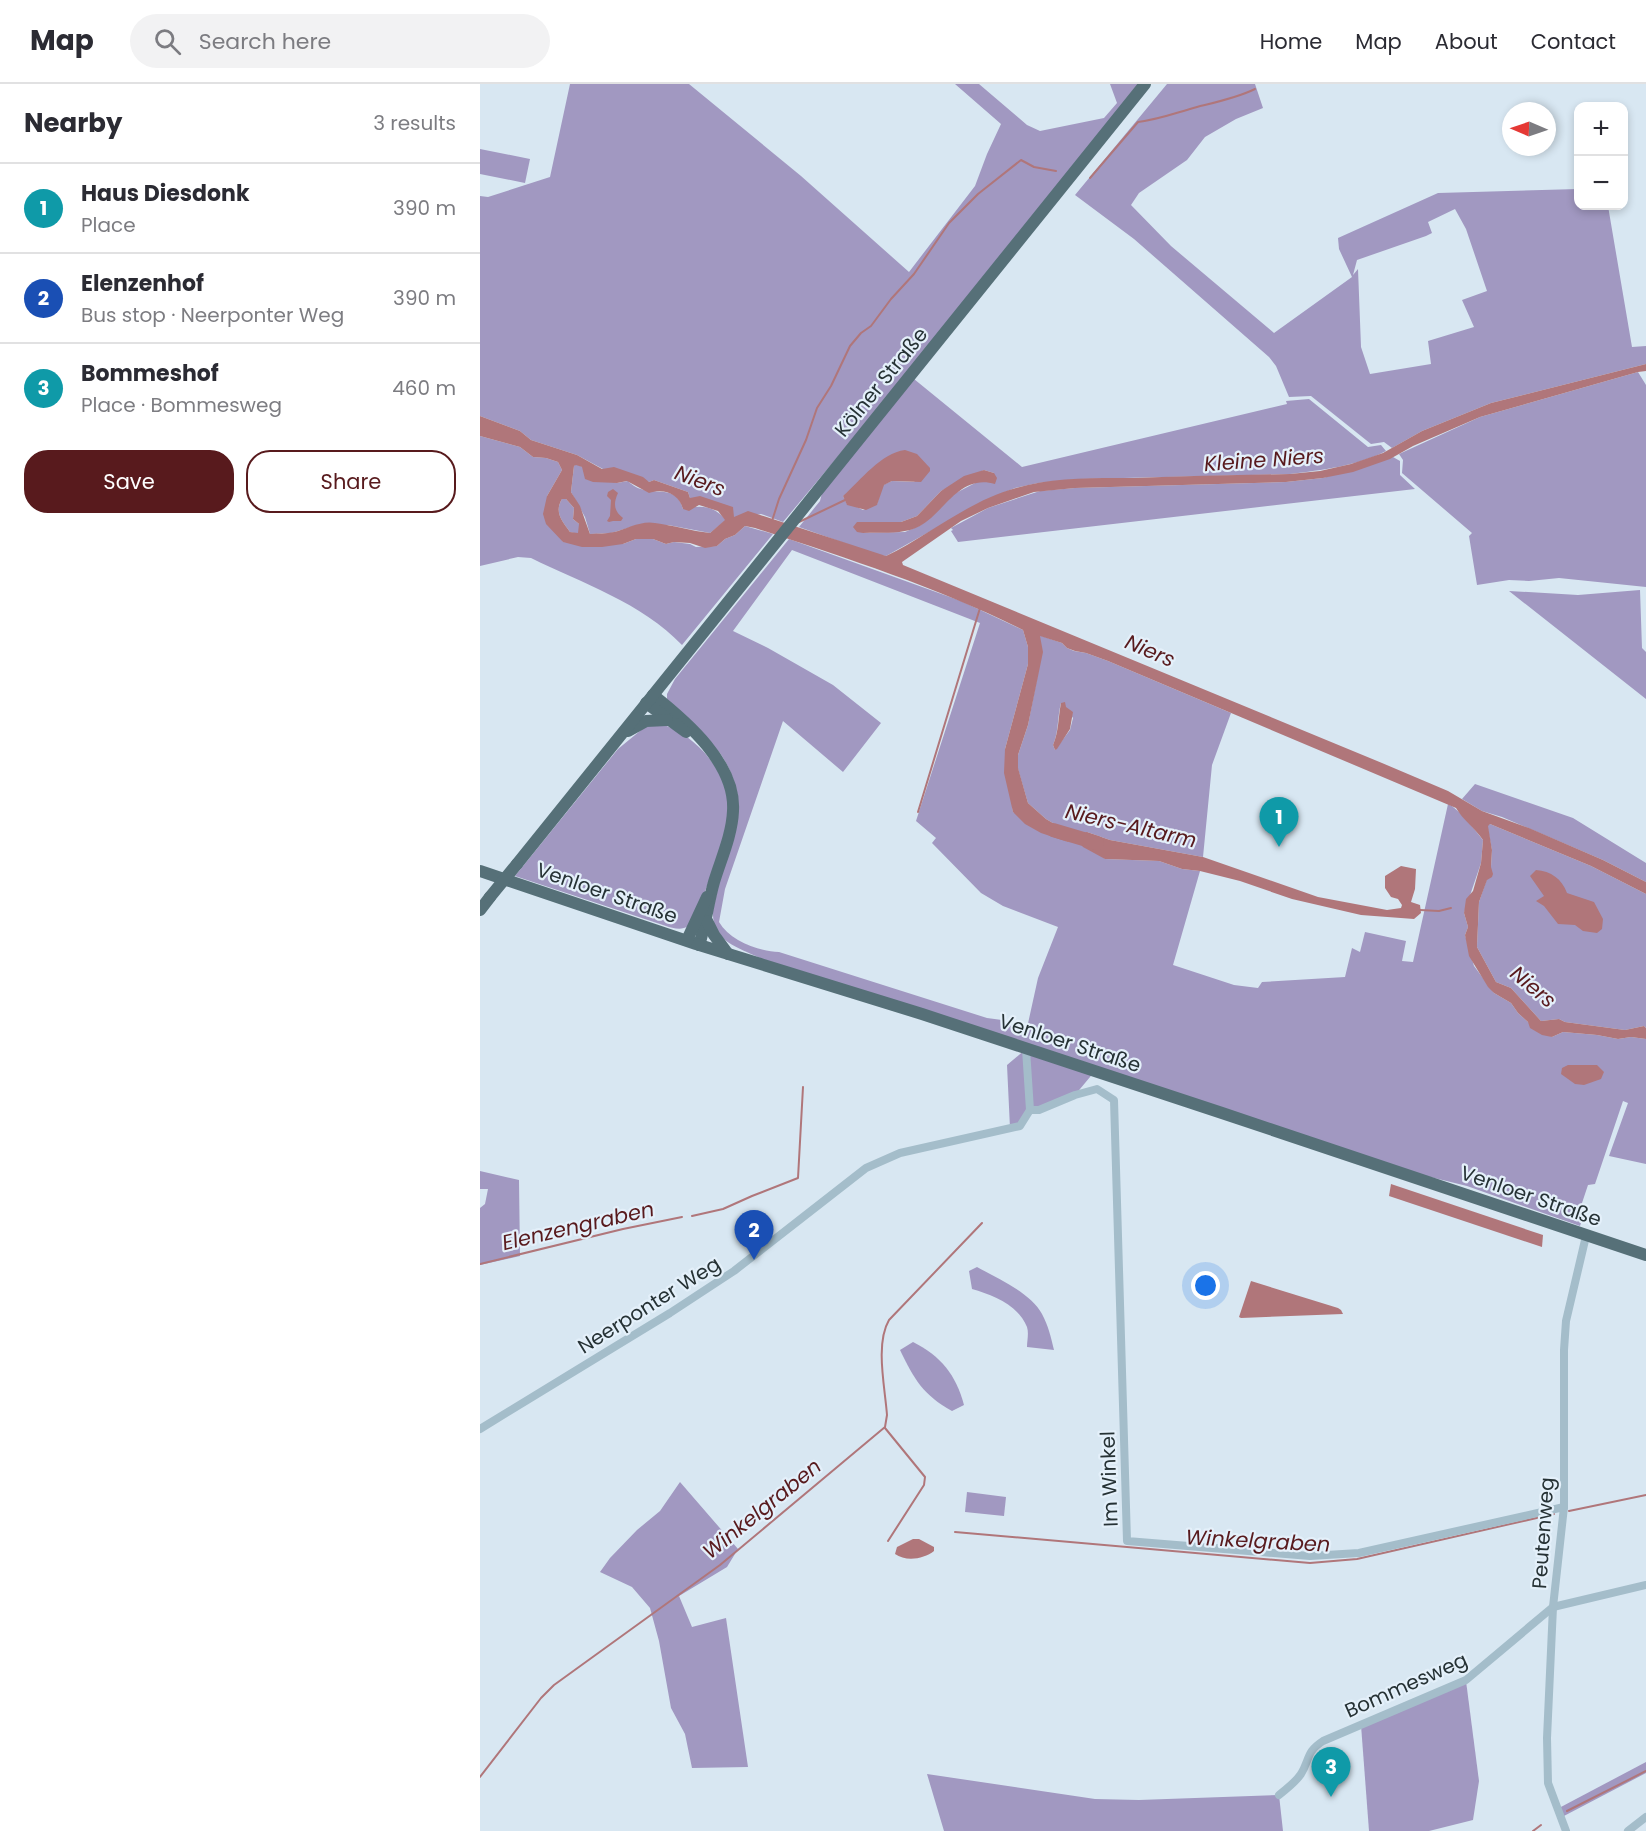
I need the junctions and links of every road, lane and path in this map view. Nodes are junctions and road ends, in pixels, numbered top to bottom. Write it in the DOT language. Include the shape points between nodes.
graph roads {
  1 [pos="1145,84"];
  2 [pos="650,699"];
  3 [pos="667,720"];
  4 [pos="621,734"];
  5 [pos="705,744"];
  6 [pos="480,871"];
  7 [pos="713,885"];
  8 [pos="480,909"];
  9 [pos="707,921"];
  10 [pos="687,940"];
  11 [pos="699,945"];
  12 [pos="728,954"];
  13 [pos="1026,1049"];
  14 [pos="1030,1110"];
  15 [pos="1586,1236"];
  16 [pos="1646,1255"];
  17 [pos="480,1429"];
  18 [pos="1564,1507"];
  19 [pos="1646,1585"];
  20 [pos="1553,1607"];
  21 [pos="1279,1795"];
  22 [pos="1646,1817"];
  23 [pos="1566,1831"];
  24 [pos="1628,1831"];
  1 -- 2 [label="main road, Kölner Straße"];
  2 -- 3 [label="main road"];
  2 -- 4 [label="main road, Kölner Straße"];
  2 -- 5 [label="main road"];
  3 -- 4 [label="main road" via="646,721"];
  3 -- 5 [label="main road"];
  4 -- 8 [label="main road, Kölner Straße, bridge"];
  5 -- 7 [label="main road" via="721,763 733,798 730,829"];
  6 -- 10 [label="main road, Venloer Straße"];
  7 -- 9 [label="main road"];
  7 -- 10 [label="main road"];
  9 -- 11 [label="main road"];
  9 -- 12 [label="main road"];
  10 -- 11 [label="main road, Venloer Straße"];
  11 -- 12 [label="main road, Venloer Straße"];
  12 -- 13 [label="main road, Venloer Straße"];
  13 -- 14 [label="street"];
  13 -- 15 [label="main road, Venloer Straße"];
  14 -- 17 [label="street, Neerponter Weg" via="1020,1126 900,1153 866,1168 734,1271"];
  14 -- 18 [label="street, Im Winkel" via="1097,1089 1114,1100 1127,1541 1310,1556 1359,1553"];
  15 -- 16 [label="main road, Venloer Straße"];
  15 -- 18 [label="street, Peutenweg" via="1566,1321"];
  18 -- 20 [label="street, Peutenweg"];
  19 -- 20 [label="street"];
  20 -- 21 [label="street, Bommesweg" via="1466,1680 1323,1741 1311,1750 1295,1781"];
  20 -- 23 [label="street, Peutenweg" via="1547,1779"];
  22 -- 24 [label="street"];
}
